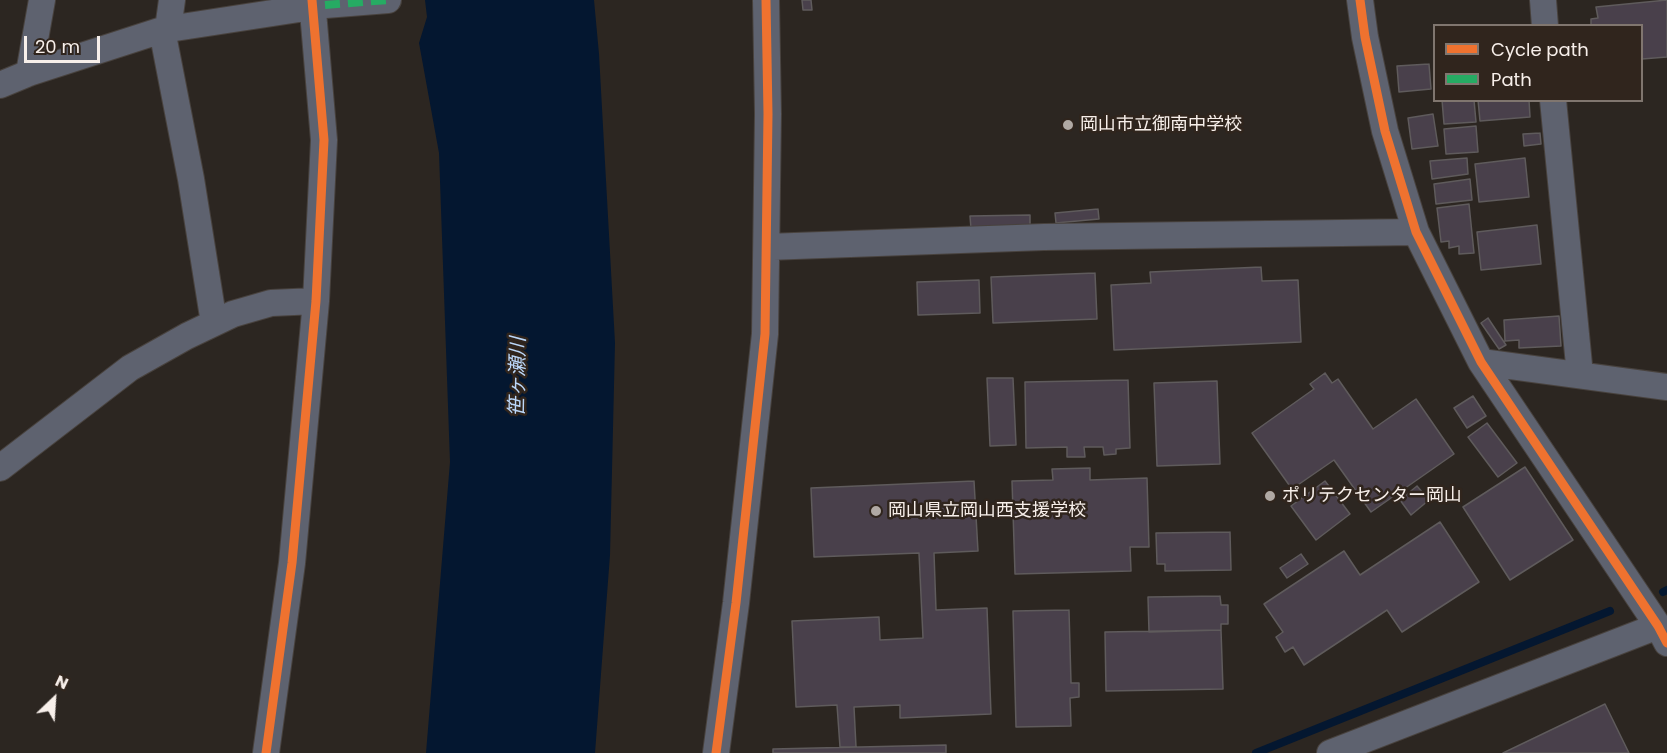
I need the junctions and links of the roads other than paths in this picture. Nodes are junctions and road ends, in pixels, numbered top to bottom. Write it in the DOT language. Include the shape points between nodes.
graph roads {
  1 [pos="42,0"];
  2 [pos="172,0"];
  3 [pos="388,0"];
  4 [pos="765,0"];
  5 [pos="1360,0"];
  6 [pos="1543,0"];
  7 [pos="317,4"];
  8 [pos="1545,24"];
  9 [pos="165,30"];
  10 [pos="29,73"];
  11 [pos="0,85"];
  12 [pos="1553,102"];
  13 [pos="1416,232"];
  14 [pos="766,246"];
  15 [pos="316,300"];
  16 [pos="214,323"];
  17 [pos="1481,362"];
  18 [pos="1580,375"];
  19 [pos="1667,387"];
  20 [pos="0,468"];
  21 [pos="1663,635"];
  22 [pos="266,753"];
  23 [pos="716,753"];
  24 [pos="1330,753"];
  1 -- 10 [label="street"];
  2 -- 9 [label="street"];
  3 -- 7 [label="street"];
  4 -- 14 [label="street"];
  5 -- 13 [label="street" via="1385,130"];
  6 -- 8 [label="street"];
  7 -- 9 [label="street"];
  7 -- 15 [label="street" via="324,140"];
  9 -- 10 [label="street"];
  9 -- 16 [label="street"];
  10 -- 11 [label="street"];
  12 -- 18 [label="street"];
  13 -- 14 [label="street" via="1044,237"];
  13 -- 17 [label="street"];
  14 -- 23 [label="street" via="765,334"];
  15 -- 16 [label="street" via="271,303"];
  15 -- 22 [label="street" via="292,563"];
  16 -- 20 [label="street" via="130,368"];
  17 -- 18 [label="street"];
  17 -- 21 [label="street"];
  18 -- 19 [label="street"];
  21 -- 24 [label="street"];
}
